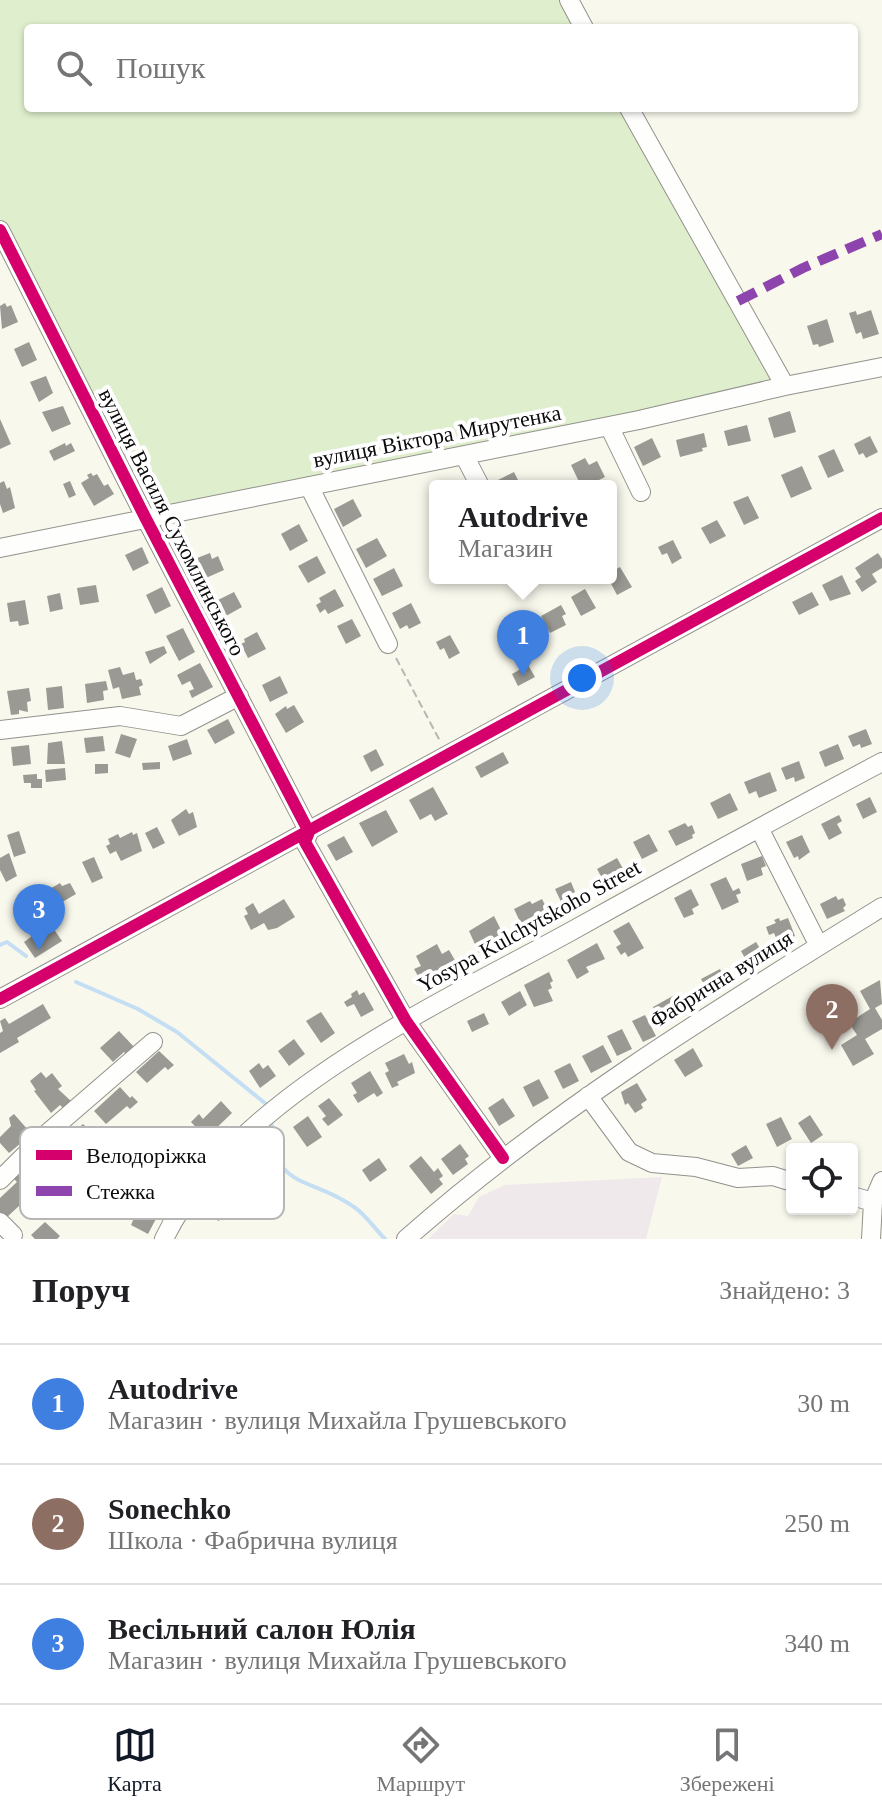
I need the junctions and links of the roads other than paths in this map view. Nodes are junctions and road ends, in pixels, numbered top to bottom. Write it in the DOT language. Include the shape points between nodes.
graph roads {
  1 [pos="569,0"];
  2 [pos="582,24"];
  3 [pos="631,112"];
  4 [pos="0,230"];
  5 [pos="882,367"];
  6 [pos="785,386"];
  7 [pos="609,426"];
  8 [pos="464,455"];
  9 [pos="477,480"];
  10 [pos="309,486"];
  11 [pos="641,492"];
  12 [pos="145,517"];
  13 [pos="882,518"];
  14 [pos="0,548"];
  15 [pos="388,644"];
  16 [pos="239,696"];
  17 [pos="0,730"];
  18 [pos="882,762"];
  19 [pos="759,828"];
  20 [pos="309,832"];
  21 [pos="882,907"];
  22 [pos="819,946"];
  23 [pos="0,999"];
  24 [pos="406,1021"];
  25 [pos="153,1042"];
  26 [pos="588,1096"];
  27 [pos="55,1127"];
  28 [pos="254,1127"];
  29 [pos="503,1158"];
  30 [pos="20,1160"];
  31 [pos="0,1180"];
  32 [pos="786,1180"];
  33 [pos="882,1181"];
  34 [pos="858,1198"];
  35 [pos="873,1202"];
  36 [pos="174,1219"];
  37 [pos="164,1239"];
  38 [pos="406,1239"];
  39 [pos="871,1239"];
  1 -- 2 [label="street"];
  3 -- 6 [label="street"];
  4 -- 12 [label="street, вулиця Василя Сухомлинського"];
  5 -- 6 [label="street, вулиця Віктора Мирутенка"];
  6 -- 7 [label="street, вулиця Віктора Мирутенка"];
  7 -- 8 [label="street, вулиця Віктора Мирутенка"];
  7 -- 11 [label="street"];
  8 -- 9 [label="street"];
  8 -- 10 [label="street, вулиця Віктора Мирутенка"];
  10 -- 12 [label="street, вулиця Віктора Мирутенка"];
  10 -- 15 [label="street"];
  12 -- 14 [label="street, вулиця Віктора Мирутенка"];
  12 -- 16 [label="street, вулиця Василя Сухомлинського"];
  13 -- 20 [label="street"];
  16 -- 17 [label="street" via="181,726 120,716"];
  16 -- 20 [label="street, вулиця Василя Сухомлинського"];
  18 -- 19 [label="street, Yosypa Kulchytskoho Street"];
  19 -- 22 [label="street"];
  19 -- 24 [label="street, Yosypa Kulchytskoho Street"];
  20 -- 23 [label="street"];
  20 -- 24 [label="street, вулиця Василя Сухомлинського" via="305,842"];
  21 -- 22 [label="street, Фабрична вулиця"];
  22 -- 26 [label="street, Фабрична вулиця"];
  24 -- 28 [label="street, Yosypa Kulchytskoho Street" via="319,1076"];
  24 -- 29 [label="street"];
  25 -- 27 [label="street"];
  26 -- 29 [label="street, Фабрична вулиця"];
  26 -- 32 [label="street" via="629,1152 652,1163"];
  29 -- 38 [label="street, Фабрична вулиця"];
  30 -- 31 [label="street"];
  33 -- 35 [label="street"];
  34 -- 35 [label="street"];
  35 -- 39 [label="street"];
  36 -- 37 [label="street, Yosypa Kulchytskoho Street"];
}
